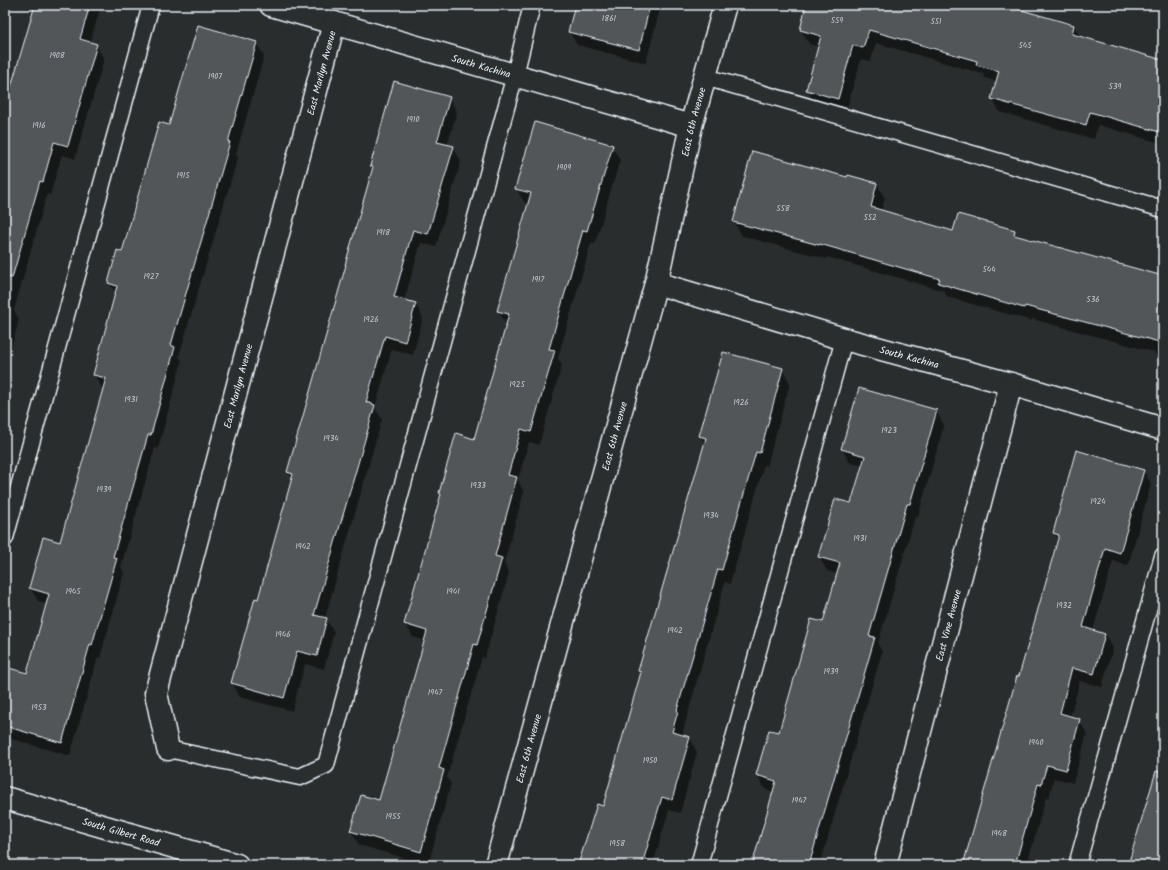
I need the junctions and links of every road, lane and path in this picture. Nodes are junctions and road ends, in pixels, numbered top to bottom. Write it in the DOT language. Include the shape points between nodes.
graph roads {
  1 [pos="151,5"];
  2 [pos="271,5"];
  3 [pos="532,5"];
  4 [pos="725,5"];
  5 [pos="334,23"];
  6 [pos="515,75"];
  7 [pos="705,77"];
  8 [pos="691,126"];
  9 [pos="1163,209"];
  10 [pos="656,283"];
  11 [pos="844,339"];
  12 [pos="1011,384"];
  13 [pos="1163,429"];
  14 [pos="5,538"];
  15 [pos="1163,556"];
  16 [pos="168,749"];
  17 [pos="5,798"];
  18 [pos="237,865"];
  19 [pos="496,865"];
  20 [pos="699,865"];
  21 [pos="885,865"];
  22 [pos="1077,865"];
  1 -- 14 [label="lane"];
  2 -- 5 [label="street, South Kachina"];
  3 -- 6 [label="lane"];
  4 -- 7 [label="street, East 6th Avenue"];
  5 -- 6 [label="street, South Kachina"];
  5 -- 16 [label="street, East Marilyn Avenue" via="156,693"];
  6 -- 8 [label="street, South Kachina"];
  6 -- 16 [label="lane" via="326,765 300,778"];
  7 -- 8 [label="street, East 6th Avenue"];
  7 -- 9 [label="lane"];
  8 -- 10 [label="street, East 6th Avenue"];
  10 -- 11 [label="street, South Kachina"];
  10 -- 19 [label="street, East 6th Avenue"];
  11 -- 12 [label="street, South Kachina"];
  11 -- 20 [label="lane"];
  12 -- 13 [label="street, South Kachina"];
  12 -- 21 [label="street, East Vine Avenue"];
  15 -- 22 [label="lane"];
  17 -- 18 [label="street, South Gilbert Road"];
}
